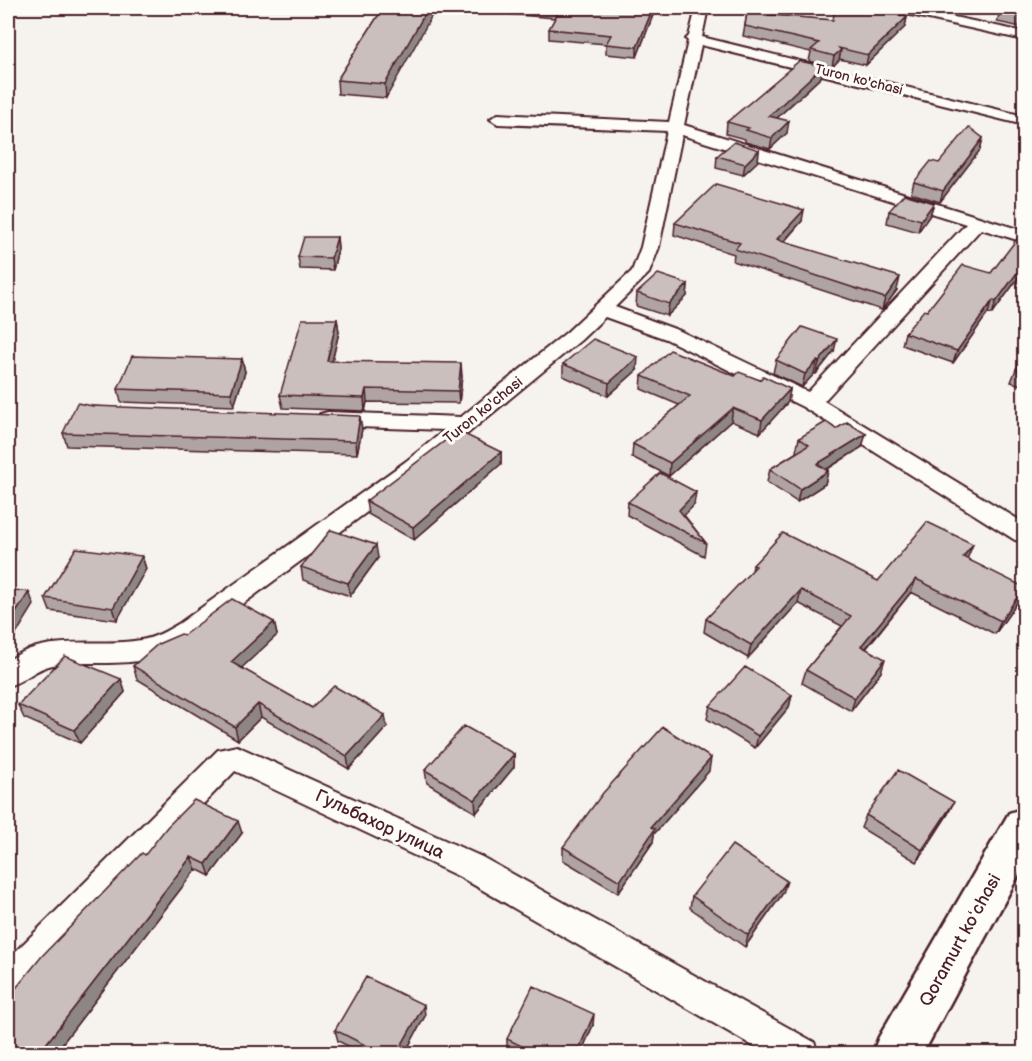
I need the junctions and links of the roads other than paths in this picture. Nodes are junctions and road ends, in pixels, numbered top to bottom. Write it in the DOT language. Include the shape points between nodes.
graph roads {
  1 [pos="702,8"];
  2 [pos="897,8"];
  3 [pos="1024,36"];
  4 [pos="693,39"];
  5 [pos="498,118"];
  6 [pos="1024,120"];
  7 [pos="674,127"];
  8 [pos="977,223"];
  9 [pos="1024,237"];
  10 [pos="603,309"];
  11 [pos="811,402"];
  12 [pos="312,418"];
  13 [pos="467,424"];
  14 [pos="1024,534"];
  15 [pos="8,675"];
  16 [pos="1024,826"];
  17 [pos="1024,865"];
  18 [pos="8,982"];
  19 [pos="802,1053"];
  20 [pos="896,1053"];
  21 [pos="920,1053"];
  1 -- 4 [label="street, Turon ko'chasi"];
  2 -- 3 [label="street"];
  4 -- 6 [label="street, Turon ko'chasi"];
  4 -- 7 [label="street, Turon ko'chasi"];
  5 -- 7 [label="street"];
  7 -- 8 [label="street"];
  7 -- 10 [label="street, Turon ko'chasi" via="647,256 640,273"];
  8 -- 9 [label="street"];
  8 -- 11 [label="street"];
  10 -- 11 [label="street" via="674,335"];
  10 -- 13 [label="street, Turon ko'chasi"];
  11 -- 14 [label="street"];
  12 -- 13 [label="street"];
  13 -- 15 [label="street, Turon ko'chasi" via="413,467 165,643 139,651 33,659"];
  16 -- 20 [label="main road, Qoramurt koʻchasi"];
  17 -- 21 [label="main road, Qoramurt koʻchasi"];
  18 -- 19 [label="street, Гульбахор улица" via="228,759 237,758 471,867"];
}
